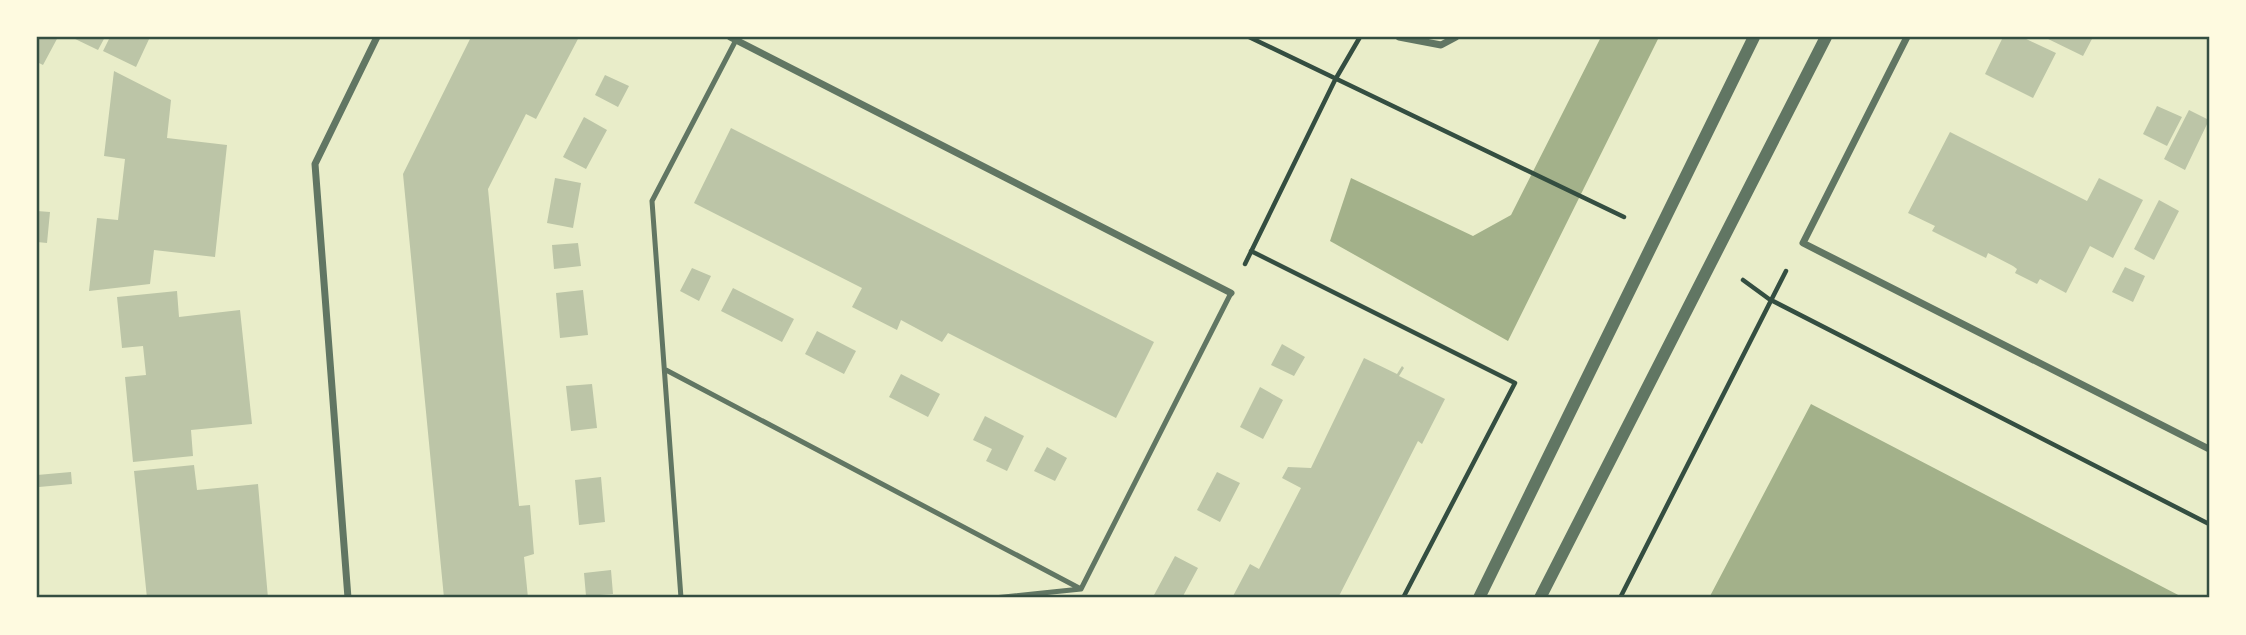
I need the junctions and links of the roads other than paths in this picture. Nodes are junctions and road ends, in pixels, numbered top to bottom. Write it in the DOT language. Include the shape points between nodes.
graph roads {
  1 [pos="377,37"];
  2 [pos="1399,37"];
  3 [pos="1457,37"];
  4 [pos="1754,37"];
  5 [pos="1826,37"];
  6 [pos="1907,37"];
  7 [pos="733,38"];
  8 [pos="1231,293"];
  9 [pos="666,370"];
  10 [pos="2209,449"];
  11 [pos="1081,589"];
  12 [pos="348,598"];
  13 [pos="681,598"];
  14 [pos="994,598"];
  15 [pos="1479,598"];
  16 [pos="1539,598"];
  1 -- 12 [label="street" via="315,164"];
  2 -- 3 [label="street" via="1441,45"];
  4 -- 15 [label="street"];
  5 -- 16 [label="street"];
  6 -- 10 [label="street" via="1803,243"];
  7 -- 8 [label="street"];
  7 -- 9 [label="lane" via="652,201"];
  8 -- 11 [label="lane"];
  9 -- 11 [label="lane"];
  9 -- 13 [label="lane"];
  11 -- 14 [label="lane"];
}
